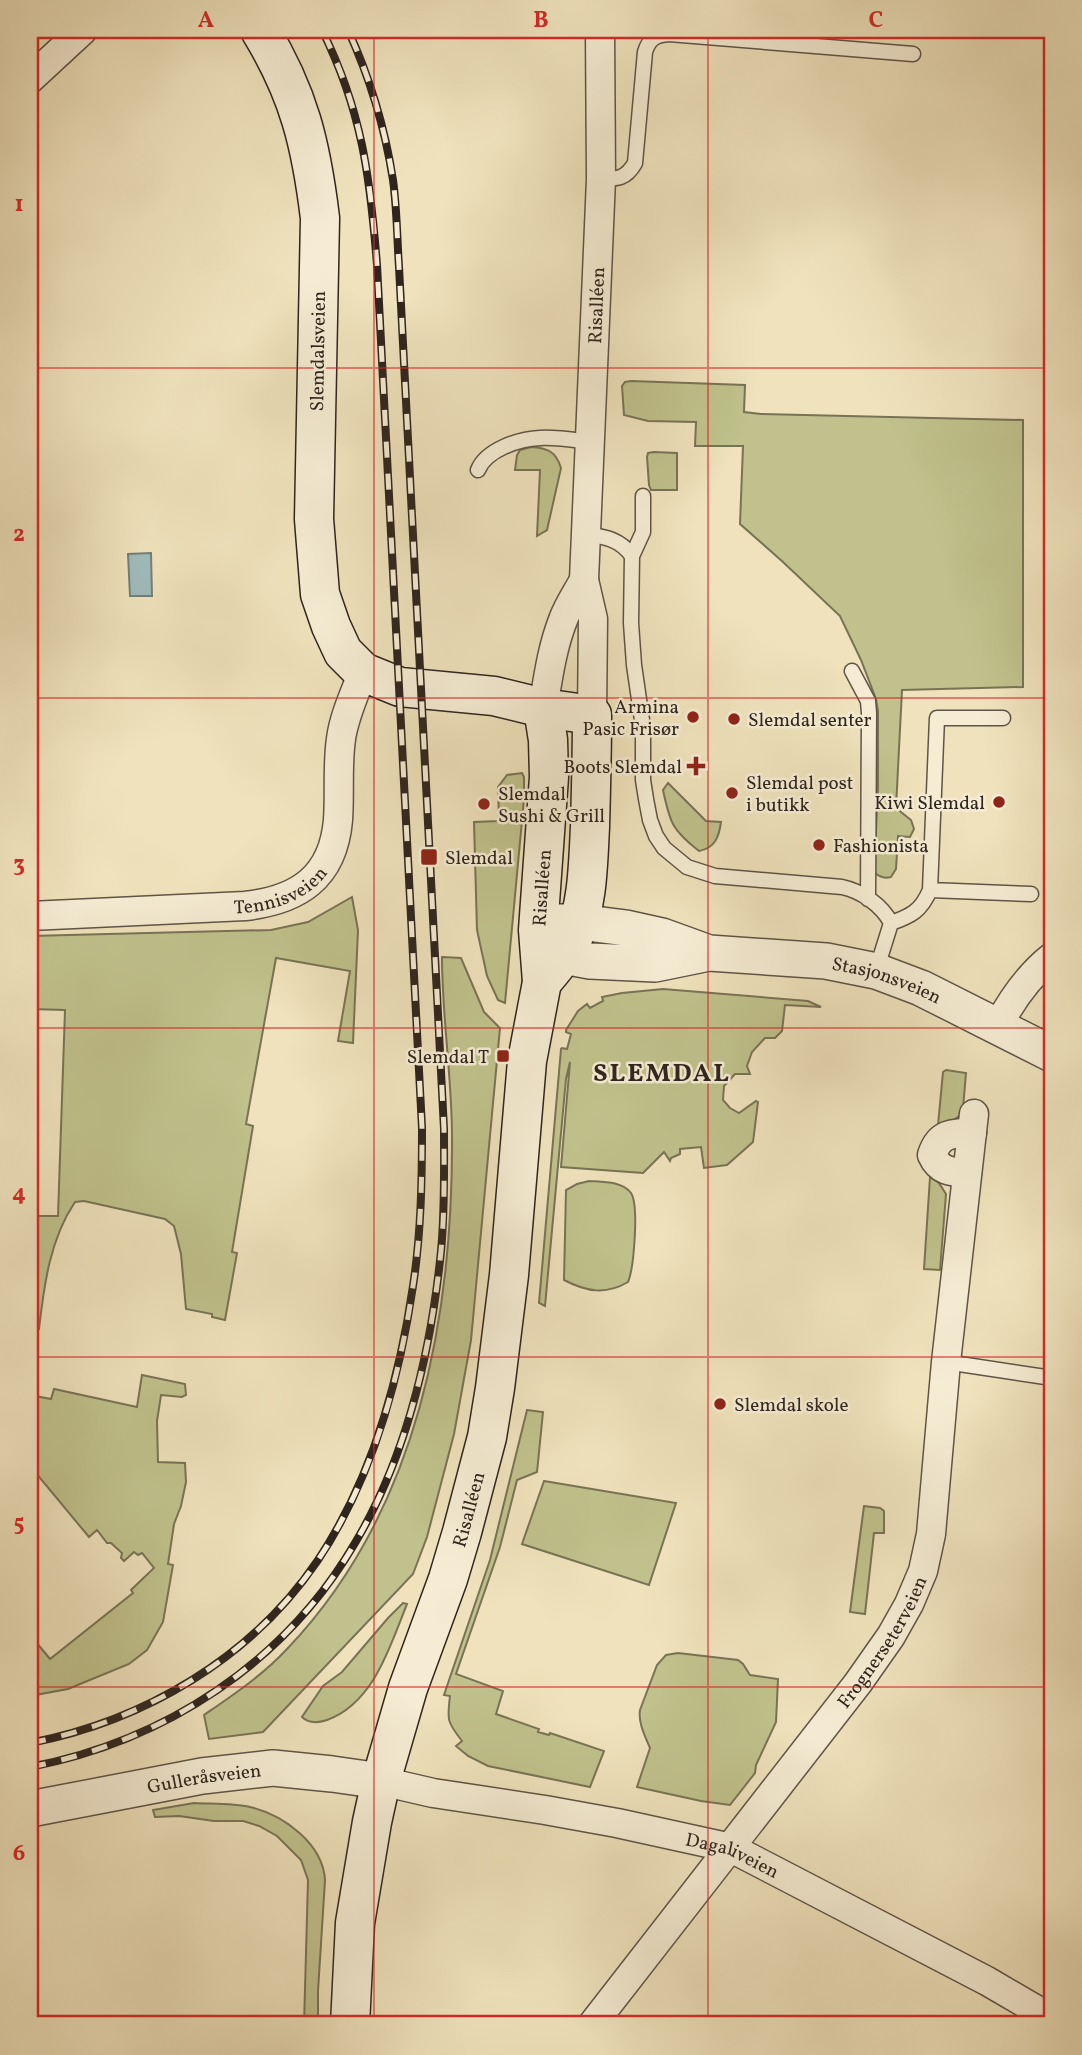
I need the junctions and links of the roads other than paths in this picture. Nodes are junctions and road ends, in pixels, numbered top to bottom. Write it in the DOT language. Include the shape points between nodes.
graph roads {
  1 [pos="83,30"];
  2 [pos="260,30"];
  3 [pos="600,30"];
  4 [pos="913,54"];
  5 [pos="30,79"];
  6 [pos="601,179"];
  7 [pos="590,442"];
  8 [pos="478,470"];
  9 [pos="643,496"];
  10 [pos="586,534"];
  11 [pos="632,556"];
  12 [pos="584,580"];
  13 [pos="852,671"];
  14 [pos="363,672"];
  15 [pos="543,708"];
  16 [pos="592,715"];
  17 [pos="1003,718"];
  18 [pos="930,890"];
  19 [pos="1031,894"];
  20 [pos="868,899"];
  21 [pos="30,916"];
  22 [pos="891,923"];
  23 [pos="555,947"];
  24 [pos="1052,957"];
  25 [pos="876,971"];
  26 [pos="998,1026"];
  27 [pos="1052,1054"];
  28 [pos="973,1124"];
  29 [pos="946,1362"];
  30 [pos="1052,1378"];
  31 [pos="381,1781"];
  32 [pos="30,1809"];
  33 [pos="731,1848"];
  34 [pos="1052,2019"];
  35 [pos="350,2025"];
  36 [pos="592,2025"];
  1 -- 5 [label="street"];
  2 -- 14 [label="main road, Slemdalsveien" via="292,91 314,173 320,218 314,488 320,594 343,652"];
  3 -- 6 [label="street, Risalléen"];
  4 -- 6 [label="lane" via="658,35 645,52 635,163 618,179"];
  6 -- 7 [label="street, Risalléen"];
  7 -- 8 [label="lane" via="530,440 486,457"];
  7 -- 10 [label="street, Risalléen"];
  9 -- 11 [label="lane" via="643,532"];
  10 -- 11 [label="lane" via="613,539"];
  10 -- 12 [label="street, Risalléen"];
  11 -- 20 [label="lane" via="632,637 643,727 643,780 656,836 674,858 702,873 842,887"];
  12 -- 15 [label="street, Risalléen" via="559,631"];
  12 -- 16 [label="street, Risalléen" via="593,618"];
  13 -- 20 [label="lane" via="869,713"];
  14 -- 15 [label="main road" via="400,687 494,696"];
  14 -- 21 [label="street, Tennisveien" via="341,735 335,842 326,863 300,890 266,904"];
  15 -- 16 [label="main road"];
  15 -- 23 [label="main road, Risalléen"];
  16 -- 23 [label="main road, Risalléen" via="586,887"];
  17 -- 18 [label="lane" via="937,718"];
  18 -- 19 [label="lane"];
  18 -- 22 [label="lane" via="924,905"];
  20 -- 22 [label="lane"];
  22 -- 25 [label="lane"];
  23 -- 25 [label="street, Stasjonsveien" via="590,961 656,964 709,953 826,961"];
  23 -- 31 [label="main road, Risalléen" via="527,1061 509,1275 486,1437 462,1532"];
  24 -- 26 [label="street" via="1022,986"];
  25 -- 26 [label="street, Stasjonsveien"];
  26 -- 27 [label="street, Stasjonsveien"];
  28 -- 29 [label="street, Frognerseterveien"];
  29 -- 30 [label="lane"];
  29 -- 33 [label="street, Frognerseterveien" via="931,1534 909,1604 858,1683"];
  31 -- 32 [label="street, Gulleråsveien" via="272,1768 202,1776"];
  31 -- 33 [label="street, Dagaliveien"];
  31 -- 35 [label="main road, Risalléen" via="358,1903"];
  33 -- 34 [label="street, Dagaliveien"];
  33 -- 36 [label="street, Frognerseterveien"];
}
